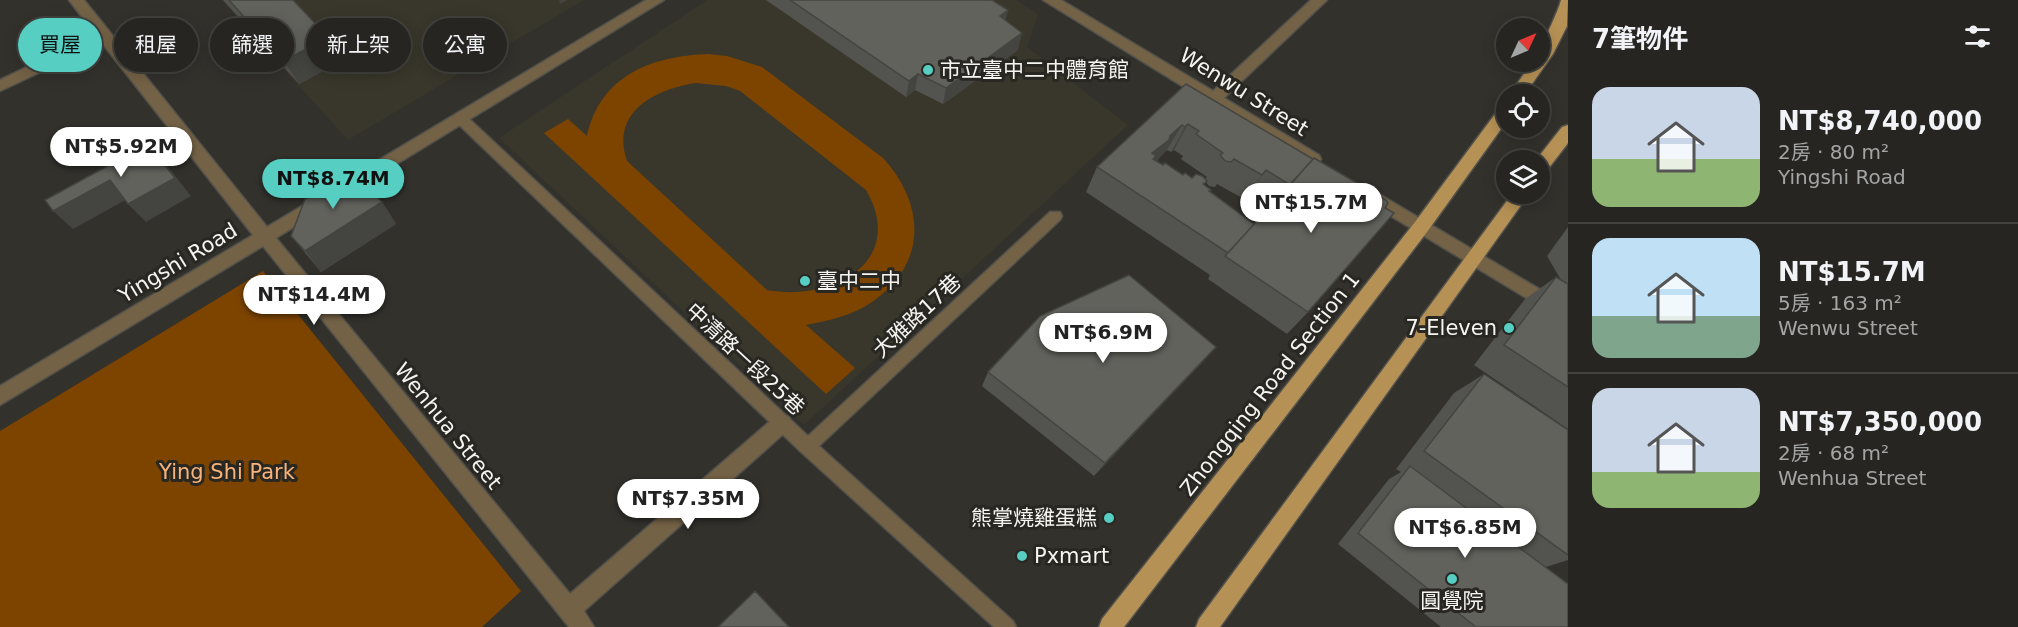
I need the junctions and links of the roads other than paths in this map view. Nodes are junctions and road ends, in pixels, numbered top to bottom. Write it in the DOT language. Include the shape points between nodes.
graph roads {
  1 [pos="76,0"];
  2 [pos="657,0"];
  3 [pos="1050,0"];
  4 [pos="1320,0"];
  5 [pos="1568,0"];
  6 [pos="105,36"];
  7 [pos="1524,84"];
  8 [pos="0,86"];
  9 [pos="1215,98"];
  10 [pos="459,117"];
  11 [pos="1496,124"];
  12 [pos="1568,131"];
  13 [pos="1550,155"];
  14 [pos="1323,166"];
  15 [pos="1352,184"];
  16 [pos="1513,204"];
  17 [pos="1055,216"];
  18 [pos="1421,227"];
  19 [pos="265,237"];
  20 [pos="1473,257"];
  21 [pos="1568,315"];
  22 [pos="0,396"];
  23 [pos="782,423"];
  24 [pos="807,447"];
  25 [pos="569,609"];
  26 [pos="583,627"];
  27 [pos="1007,627"];
  28 [pos="1110,627"];
  29 [pos="1207,627"];
  1 -- 6 [label="street, Wenhua Street"];
  2 -- 10 [label="street, Yingshi Road"];
  3 -- 9 [label="street, Wenwu Street"];
  4 -- 9 [label="street"];
  5 -- 7 [label="main road" via="1543,59"];
  6 -- 8 [label="street"];
  6 -- 19 [label="street, Wenhua Street"];
  9 -- 14 [label="street, Wenwu Street"];
  10 -- 19 [label="street, Yingshi Road"];
  10 -- 23 [label="lane, 中清路一段25巷"];
  11 -- 18 [label="main road, Zhongqing Road Section 1"];
  12 -- 13 [label="main road"];
  15 -- 18 [label="street"];
  16 -- 20 [label="main road"];
  17 -- 24 [label="lane, 大雅路17巷"];
  18 -- 20 [label="street"];
  18 -- 28 [label="main road, Zhongqing Road Section 1"];
  19 -- 22 [label="street, Yingshi Road"];
  19 -- 25 [label="street, Wenhua Street"];
  20 -- 21 [label="street"];
  20 -- 29 [label="main road"];
  23 -- 24 [label="lane, 中清路一段25巷"];
  23 -- 25 [label="street"];
  24 -- 27 [label="lane, 中清路一段25巷"];
  25 -- 26 [label="street, Wenhua Street"];
}
